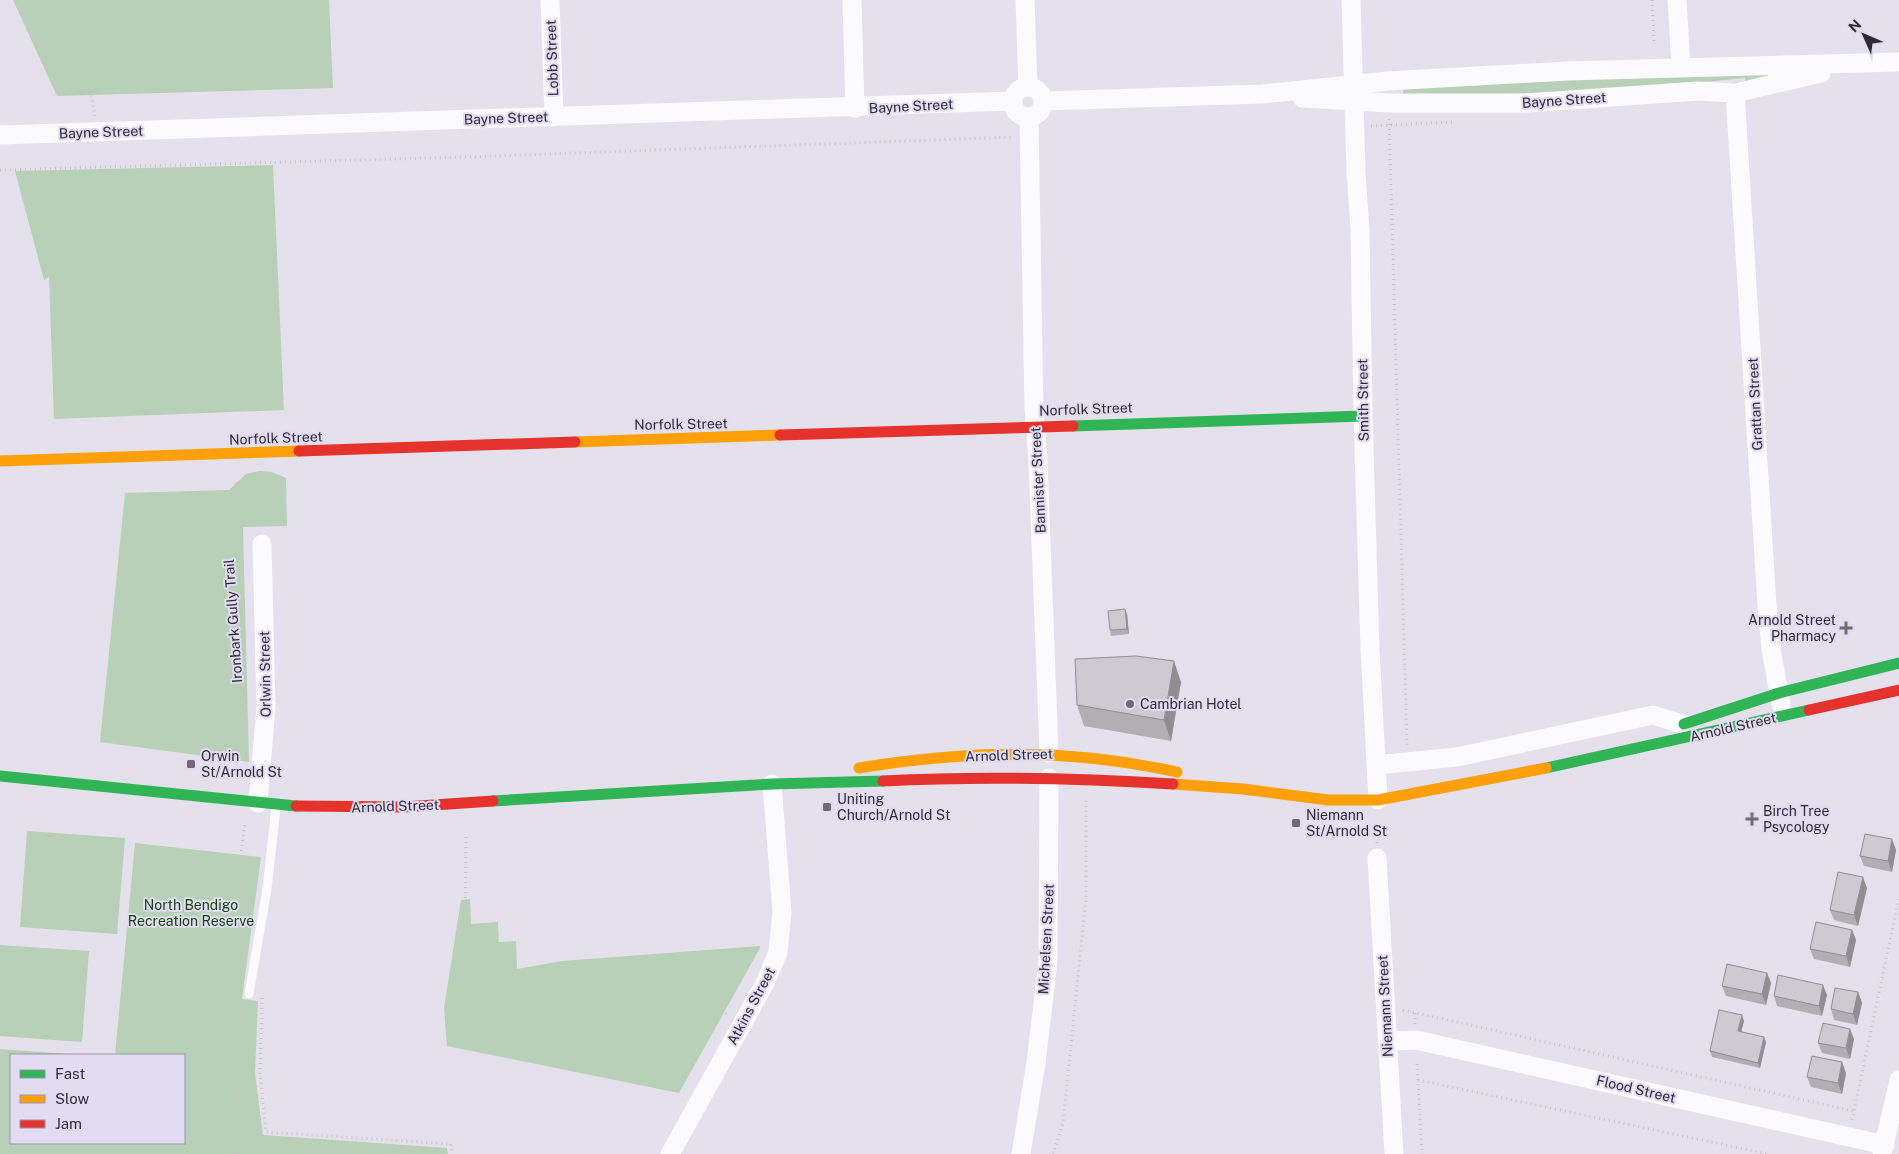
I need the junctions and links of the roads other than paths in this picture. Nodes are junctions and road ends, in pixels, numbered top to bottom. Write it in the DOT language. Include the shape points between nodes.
graph roads {
  1 [pos="550,0"];
  2 [pos="852,0"];
  3 [pos="1025,0"];
  4 [pos="1350,0"];
  5 [pos="1677,0"];
  6 [pos="1899,62"];
  7 [pos="1861,64"];
  8 [pos="1681,66"];
  9 [pos="1028,86"];
  10 [pos="1354,93"];
  11 [pos="1735,93"];
  12 [pos="1012,101"];
  13 [pos="1043,101"];
  14 [pos="855,108"];
  15 [pos="554,117"];
  16 [pos="1029,118"];
  17 [pos="0,135"];
  18 [pos="1363,416"];
  19 [pos="1035,426"];
  20 [pos="0,460"];
  21 [pos="262,544"];
  22 [pos="1899,663"];
  23 [pos="1899,690"];
  24 [pos="1779,693"];
  25 [pos="1784,715"];
  26 [pos="1682,724"];
  27 [pos="1048,753"];
  28 [pos="1567,762"];
  29 [pos="1376,765"];
  30 [pos="0,771"];
  31 [pos="0,776"];
  32 [pos="19,776"];
  33 [pos="1049,778"];
  34 [pos="772,784"];
  35 [pos="1243,790"];
  36 [pos="1378,800"];
  37 [pos="267,804"];
  38 [pos="1377,858"];
  39 [pos="249,994"];
  40 [pos="1387,1041"];
  41 [pos="1899,1080"];
  42 [pos="1884,1149"];
  43 [pos="670,1154"];
  44 [pos="1021,1154"];
  45 [pos="1394,1154"];
  1 -- 15 [label="street, Lobb Street"];
  2 -- 14 [label="street"];
  3 -- 9 [label="street"];
  4 -- 10 [label="street, Smith Street"];
  5 -- 8 [label="street"];
  6 -- 7 [label="street, Bayne Street"];
  7 -- 8 [label="street, Bayne Street"];
  7 -- 11 [label="street, Bayne Street"];
  8 -- 10 [label="street, Bayne Street" via="1448,77"];
  9 -- 12 [label="street" via="1017,91"];
  9 -- 13 [label="street" via="1040,92"];
  10 -- 11 [label="street, Bayne Street" via="1492,104 1698,91"];
  10 -- 13 [label="street, Bayne Street" via="1319,100 1264,94"];
  10 -- 18 [label="street, Smith Street"];
  11 -- 24 [label="street, Grattan Street" via="1768,615"];
  12 -- 14 [label="street, Bayne Street"];
  12 -- 16 [label="street" via="1018,114"];
  13 -- 16 [label="street" via="1040,112"];
  14 -- 15 [label="street, Bayne Street"];
  15 -- 17 [label="street, Bayne Street"];
  16 -- 19 [label="street, Bannister Street"];
  18 -- 19 [label="main road, Norfolk Street"];
  18 -- 29 [label="street, Smith Street"];
  19 -- 20 [label="main road, Norfolk Street"];
  19 -- 27 [label="street, Bannister Street"];
  21 -- 37 [label="street, Orlwin Street"];
  22 -- 24 [label="main road, Arnold Street"];
  23 -- 25 [label="main road, Arnold Street"];
  24 -- 25 [label="street, Grattan Street"];
  24 -- 26 [label="main road, Arnold Street"];
  25 -- 28 [label="main road, Arnold Street" via="1617,754"];
  26 -- 28 [label="main road, Arnold Street"];
  26 -- 29 [label="street, Arnold Street" via="1653,715 1457,757"];
  27 -- 33 [label="main road, Michelsen Street"];
  27 -- 34 [label="main road, Arnold Street" via="974,755 901,762"];
  27 -- 35 [label="main road, Arnold Street" via="1125,760"];
  28 -- 36 [label="main road, Arnold Street"];
  29 -- 36 [label="street, Smith Street"];
  30 -- 32 [label="main road, Arnold Street"];
  31 -- 32 [label="main road, Arnold Street"];
  32 -- 37 [label="main road, Arnold Street"];
  33 -- 34 [label="main road, Arnold Street" via="962,777"];
  33 -- 35 [label="main road, Arnold Street"];
  33 -- 44 [label="street, Michelsen Street" via="1048,961"];
  34 -- 37 [label="main road, Arnold Street" via="404,807"];
  34 -- 43 [label="street, Atkins Street" via="782,912 781,939 772,968"];
  35 -- 36 [label="main road, Arnold Street" via="1328,800"];
  37 -- 39 [label="lane" via="267,889"];
  38 -- 40 [label="street, Niemann Street"];
  40 -- 42 [label="street, Flood Street" via="1416,1040"];
  40 -- 45 [label="street, Niemann Street"];
  41 -- 42 [label="street"];
}
